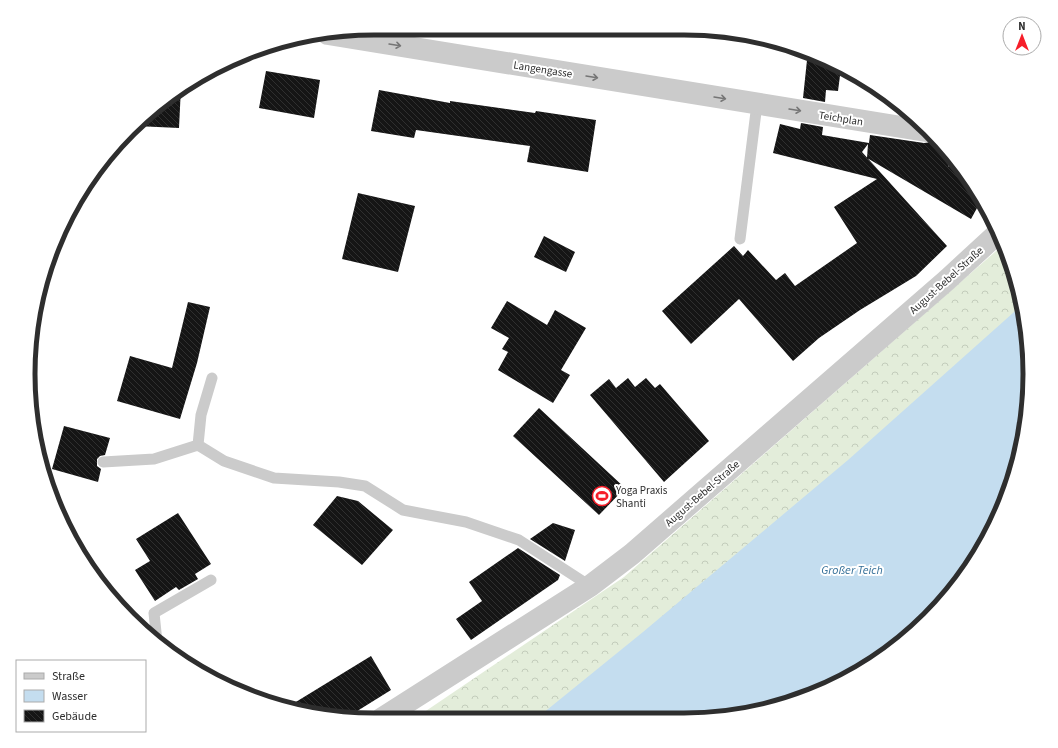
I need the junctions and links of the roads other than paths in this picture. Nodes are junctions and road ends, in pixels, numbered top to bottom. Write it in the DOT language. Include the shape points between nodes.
graph roads {
  1 [pos="344,37"];
  2 [pos="756,104"];
  3 [pos="920,130"];
  4 [pos="994,237"];
  5 [pos="740,239"];
  6 [pos="212,378"];
  7 [pos="198,445"];
  8 [pos="103,462"];
  9 [pos="210,580"];
  10 [pos="590,586"];
  11 [pos="155,633"];
  12 [pos="390,713"];
  1 -- 2 [label="street, Langengasse, one-way"];
  2 -- 3 [label="street, Teichplan, one-way"];
  2 -- 5 [label="lane"];
  4 -- 10 [label="street, August-Bebel-Straße" via="632,554"];
  6 -- 7 [label="lane" via="201,415"];
  7 -- 8 [label="lane" via="154,459"];
  7 -- 10 [label="lane" via="224,461 274,478 365,486 403,510 466,522 519,540"];
  9 -- 11 [label="lane" via="154,613"];
  10 -- 12 [label="street, August-Bebel-Straße"];
}
